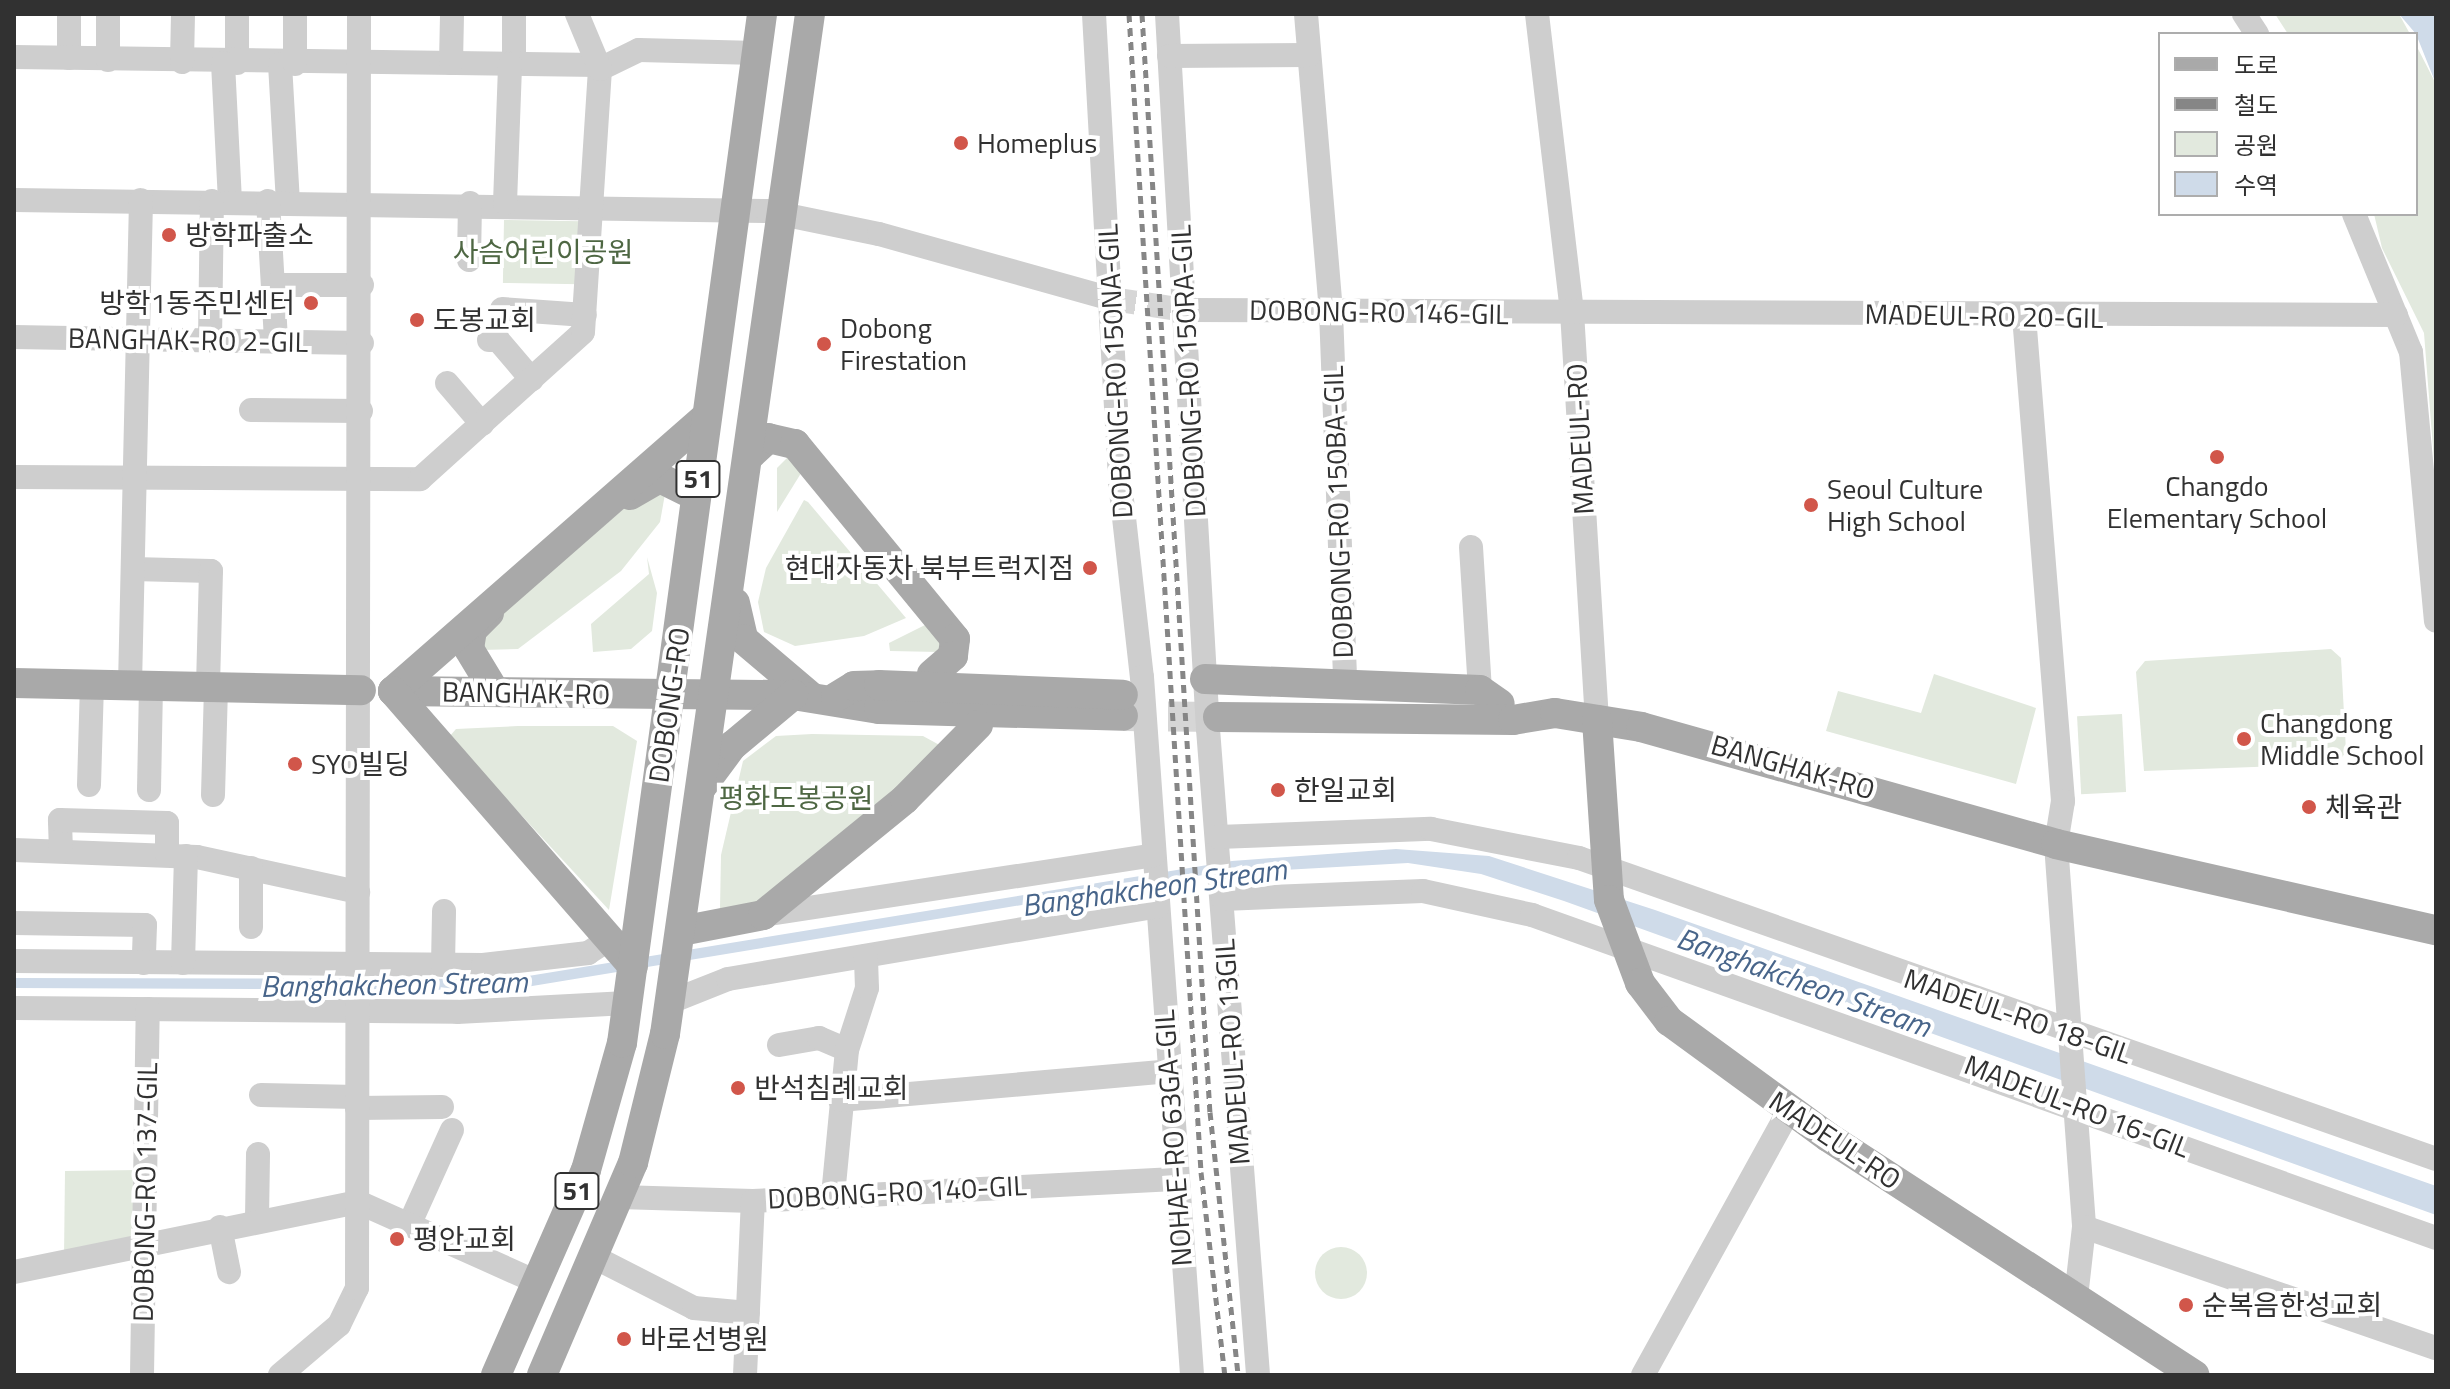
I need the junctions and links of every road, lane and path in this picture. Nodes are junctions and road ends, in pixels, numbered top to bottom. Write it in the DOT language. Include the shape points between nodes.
graph roads {
  1 [pos="69,14"];
  2 [pos="108,14"];
  3 [pos="183,14"];
  4 [pos="237,14"];
  5 [pos="295,14"];
  6 [pos="359,14"];
  7 [pos="452,14"];
  8 [pos="514,14"];
  9 [pos="577,14"];
  10 [pos="762,14"];
  11 [pos="810,14"];
  12 [pos="1094,14"];
  13 [pos="1167,14"];
  14 [pos="1306,14"];
  15 [pos="1537,14"];
  16 [pos="2244,14"];
  17 [pos="2256,32"];
  18 [pos="757,53"];
  19 [pos="1309,55"];
  20 [pos="1169,56"];
  21 [pos="14,57"];
  22 [pos="69,58"];
  23 [pos="108,60"];
  24 [pos="182,62"];
  25 [pos="230,63"];
  26 [pos="451,63"];
  27 [pos="288,64"];
  28 [pos="360,64"];
  29 [pos="512,64"];
  30 [pos="599,67"];
  31 [pos="14,200"];
  32 [pos="141,200"];
  33 [pos="221,200"];
  34 [pos="278,201"];
  35 [pos="363,201"];
  36 [pos="470,203"];
  37 [pos="505,203"];
  38 [pos="595,205"];
  39 [pos="738,209"];
  40 [pos="782,213"];
  41 [pos="2355,216"];
  42 [pos="469,260"];
  43 [pos="275,285"];
  44 [pos="362,285"];
  45 [pos="1112,299"];
  46 [pos="502,309"];
  47 [pos="1185,310"];
  48 [pos="1331,312"];
  49 [pos="1572,312"];
  50 [pos="585,315"];
  51 [pos="2396,315"];
  52 [pos="2024,316"];
  53 [pos="14,337"];
  54 [pos="140,339"];
  55 [pos="210,340"];
  56 [pos="489,340"];
  57 [pos="276,341"];
  58 [pos="362,343"];
  59 [pos="532,380"];
  60 [pos="447,383"];
  61 [pos="251,410"];
  62 [pos="361,411"];
  63 [pos="707,416"];
  64 [pos="482,424"];
  65 [pos="750,455"];
  66 [pos="14,477"];
  67 [pos="136,478"];
  68 [pos="359,480"];
  69 [pos="696,496"];
  70 [pos="1471,547"];
  71 [pos="133,569"];
  72 [pos="733,580"];
  73 [pos="2436,621"];
  74 [pos="932,674"];
  75 [pos="1345,682"];
  76 [pos="14,683"];
  77 [pos="92,684"];
  78 [pos="140,686"];
  79 [pos="212,688"];
  80 [pos="361,690"];
  81 [pos="393,691"];
  82 [pos="495,692"];
  83 [pos="671,694"];
  84 [pos="715,694"];
  85 [pos="813,696"];
  86 [pos="879,697"];
  87 [pos="1133,704"];
  88 [pos="1212,706"];
  89 [pos="1499,707"];
  90 [pos="1597,720"];
  91 [pos="978,725"];
  92 [pos="89,785"];
  93 [pos="701,787"];
  94 [pos="149,790"];
  95 [pos="213,795"];
  96 [pos="2056,844"];
  97 [pos="1220,848"];
  98 [pos="14,850"];
  99 [pos="176,855"];
  100 [pos="1154,860"];
  101 [pos="251,868"];
  102 [pos="1605,876"];
  103 [pos="358,892"];
  104 [pos="1224,895"];
  105 [pos="1158,904"];
  106 [pos="444,911"];
  107 [pos="763,915"];
  108 [pos="14,923"];
  109 [pos="251,927"];
  110 [pos="2436,930"];
  111 [pos="680,937"];
  112 [pos="1623,946"];
  113 [pos="626,950"];
  114 [pos="866,956"];
  115 [pos="14,961"];
  116 [pos="144,963"];
  117 [pos="183,963"];
  118 [pos="358,965"];
  119 [pos="443,965"];
  120 [pos="628,1000"];
  121 [pos="670,1003"];
  122 [pos="14,1008"];
  123 [pos="148,1009"];
  124 [pos="357,1011"];
  125 [pos="2074,1042"];
  126 [pos="779,1045"];
  127 [pos="847,1050"];
  128 [pos="1170,1071"];
  129 [pos="261,1095"];
  130 [pos="840,1100"];
  131 [pos="357,1102"];
  132 [pos="2077,1104"];
  133 [pos="442,1107"];
  134 [pos="1789,1110"];
  135 [pos="452,1130"];
  136 [pos="258,1154"];
  137 [pos="2436,1159"];
  138 [pos="1174,1179"];
  139 [pos="833,1196"];
  140 [pos="619,1197"];
  141 [pos="753,1201"];
  142 [pos="358,1202"];
  143 [pos="257,1219"];
  144 [pos="410,1223"];
  145 [pos="220,1227"];
  146 [pos="2084,1227"];
  147 [pos="2436,1238"];
  148 [pos="145,1244"];
  149 [pos="594,1257"];
  150 [pos="14,1272"];
  151 [pos="229,1272"];
  152 [pos="539,1283"];
  153 [pos="2076,1297"];
  154 [pos="748,1313"];
  155 [pos="1659,1344"];
  156 [pos="2436,1348"];
  157 [pos="142,1375"];
  158 [pos="280,1375"];
  159 [pos="496,1375"];
  160 [pos="542,1375"];
  161 [pos="745,1375"];
  162 [pos="1192,1375"];
  163 [pos="1258,1375"];
  164 [pos="1625,1375"];
  165 [pos="1643,1375"];
  166 [pos="1658,1375"];
  167 [pos="2194,1375"];
  1 -- 22 [label="street"];
  2 -- 23 [label="street"];
  3 -- 24 [label="street"];
  4 -- 25 [label="street"];
  5 -- 27 [label="street"];
  6 -- 28 [label="street"];
  7 -- 26 [label="street"];
  8 -- 29 [label="street"];
  9 -- 30 [label="street"];
  10 -- 18 [label="main road, DOBONG-RO / 51"];
  11 -- 40 [label="main road, DOBONG-RO / 51"];
  12 -- 45 [label="street, DOBONG-RO 150NA-GIL"];
  13 -- 20 [label="street, DOBONG-RO 150RA-GIL"];
  14 -- 19 [label="street, DOBONG-RO 150BA-GIL"];
  15 -- 49 [label="street, MADEUL-RO"];
  16 -- 17 [label="street"];
  18 -- 30 [label="street" via="639,50"];
  18 -- 39 [label="main road, DOBONG-RO / 51"];
  19 -- 20 [label="street"];
  19 -- 48 [label="street, DOBONG-RO 150BA-GIL"];
  20 -- 47 [label="street, DOBONG-RO 150RA-GIL"];
  21 -- 22 [label="street"];
  22 -- 23 [label="street"];
  23 -- 24 [label="street"];
  24 -- 25 [label="street"];
  25 -- 27 [label="street"];
  25 -- 33 [label="street"];
  26 -- 28 [label="street"];
  26 -- 29 [label="street"];
  27 -- 28 [label="street"];
  27 -- 34 [label="street" via="278,126"];
  28 -- 35 [label="street"];
  29 -- 30 [label="street"];
  29 -- 37 [label="street"];
  30 -- 38 [label="street"];
  31 -- 32 [label="street"];
  32 -- 33 [label="street"];
  32 -- 54 [label="street"];
  33 -- 34 [label="street"];
  33 -- 55 [label="street"];
  34 -- 35 [label="street"];
  34 -- 43 [label="street" via="268,284"];
  35 -- 36 [label="street"];
  35 -- 44 [label="street"];
  36 -- 37 [label="street"];
  36 -- 42 [label="street"];
  37 -- 38 [label="street"];
  38 -- 39 [label="street"];
  38 -- 50 [label="street"];
  39 -- 40 [label="street"];
  39 -- 63 [label="main road, DOBONG-RO / 51"];
  40 -- 45 [label="street"];
  40 -- 65 [label="main road, DOBONG-RO / 51"];
  41 -- 51 [label="street"];
  43 -- 44 [label="street"];
  43 -- 57 [label="street"];
  44 -- 58 [label="street"];
  45 -- 87 [label="street, DOBONG-RO 150NA-GIL"];
  46 -- 50 [label="street"];
  47 -- 48 [label="street, DOBONG-RO 146-GIL"];
  47 -- 88 [label="street, DOBONG-RO 150RA-GIL"];
  48 -- 49 [label="street, DOBONG-RO 146-GIL"];
  48 -- 75 [label="street, DOBONG-RO 150BA-GIL"];
  49 -- 52 [label="street, MADEUL-RO 20-GIL"];
  49 -- 90 [label="street, MADEUL-RO"];
  50 -- 59 [label="street" via="580,339"];
  51 -- 52 [label="street, MADEUL-RO 20-GIL"];
  51 -- 73 [label="street" via="2411,352"];
  52 -- 96 [label="street" via="2063,801"];
  53 -- 54 [label="street, BANGHAK-RO 2-GIL"];
  54 -- 55 [label="street, BANGHAK-RO 2-GIL"];
  54 -- 67 [label="street"];
  55 -- 57 [label="street, BANGHAK-RO 2-GIL"];
  56 -- 59 [label="street" via="498,340"];
  57 -- 58 [label="street, BANGHAK-RO 2-GIL"];
  58 -- 62 [label="street"];
  59 -- 64 [label="street"];
  60 -- 64 [label="street"];
  61 -- 62 [label="street"];
  62 -- 68 [label="street"];
  63 -- 69 [label="main road, DOBONG-RO / 51"];
  63 -- 81 [label="main road"];
  64 -- 68 [label="street" via="420,479"];
  65 -- 72 [label="main road, DOBONG-RO / 51"];
  65 -- 74 [label="main road" via="768,438 795,444 955,639 953,656"];
  66 -- 67 [label="street"];
  67 -- 68 [label="street"];
  67 -- 71 [label="street"];
  68 -- 80 [label="street"];
  69 -- 82 [label="main road" via="673,479 641,485 477,624 469,649"];
  69 -- 83 [label="main road, DOBONG-RO / 51"];
  70 -- 89 [label="street"];
  71 -- 78 [label="street"];
  71 -- 79 [label="street" via="211,571"];
  72 -- 84 [label="main road, DOBONG-RO / 51"];
  72 -- 85 [label="main road" via="743,639"];
  74 -- 86 [label="main road"];
  74 -- 87 [label="main road"];
  75 -- 88 [label="main road"];
  75 -- 89 [label="main road"];
  76 -- 77 [label="main road, BANGHAK-RO"];
  77 -- 78 [label="main road, BANGHAK-RO"];
  77 -- 92 [label="street"];
  78 -- 79 [label="main road, BANGHAK-RO"];
  78 -- 94 [label="street"];
  79 -- 80 [label="main road, BANGHAK-RO"];
  79 -- 95 [label="street"];
  80 -- 81 [label="street, BANGHAK-RO"];
  80 -- 103 [label="street"];
  81 -- 82 [label="main road, BANGHAK-RO"];
  81 -- 113 [label="main road"];
  82 -- 83 [label="main road, BANGHAK-RO"];
  83 -- 84 [label="main road, BANGHAK-RO"];
  83 -- 113 [label="main road, DOBONG-RO / 51"];
  84 -- 85 [label="main road, BANGHAK-RO"];
  84 -- 93 [label="main road, DOBONG-RO / 51"];
  85 -- 86 [label="main road, BANGHAK-RO" via="854,686"];
  85 -- 93 [label="main road" via="732,746"];
  86 -- 87 [label="main road, BANGHAK-RO"];
  86 -- 91 [label="main road" via="898,723"];
  87 -- 91 [label="main road"];
  87 -- 100 [label="street"];
  88 -- 89 [label="main road, BANGHAK-RO"];
  88 -- 97 [label="street, MADEUL-RO 13GIL"];
  89 -- 90 [label="main road, BANGHAK-RO"];
  90 -- 96 [label="main road, BANGHAK-RO" via="1776,759"];
  90 -- 102 [label="main road, MADEUL-RO"];
  91 -- 107 [label="main road" via="905,799"];
  93 -- 111 [label="main road, DOBONG-RO / 51"];
  96 -- 110 [label="main road, BANGHAK-RO"];
  96 -- 125 [label="street"];
  97 -- 102 [label="street" via="1447,830"];
  97 -- 104 [label="street, MADEUL-RO 13GIL"];
  98 -- 99 [label="street"];
  99 -- 101 [label="street"];
  99 -- 117 [label="street"];
  100 -- 105 [label="street, NOHAE-RO 63GA-GIL"];
  100 -- 107 [label="street"];
  101 -- 103 [label="street"];
  101 -- 109 [label="street"];
  102 -- 112 [label="main road, MADEUL-RO"];
  102 -- 125 [label="street, MADEUL-RO 18-GIL"];
  103 -- 118 [label="street"];
  104 -- 112 [label="street" via="1423,891 1532,915"];
  104 -- 163 [label="street, MADEUL-RO 13GIL"];
  105 -- 114 [label="street"];
  105 -- 128 [label="street, NOHAE-RO 63GA-GIL"];
  106 -- 119 [label="street"];
  107 -- 111 [label="main road"];
  108 -- 116 [label="street" via="145,925"];
  111 -- 121 [label="main road, DOBONG-RO / 51"];
  112 -- 132 [label="street, MADEUL-RO 16-GIL"];
  112 -- 134 [label="main road, MADEUL-RO" via="1681,1033"];
  113 -- 119 [label="street"];
  113 -- 120 [label="main road, DOBONG-RO / 51"];
  114 -- 121 [label="street" via="710,983"];
  114 -- 127 [label="street" via="867,988"];
  115 -- 116 [label="street"];
  116 -- 117 [label="street"];
  117 -- 118 [label="street"];
  118 -- 119 [label="street"];
  118 -- 124 [label="street"];
  120 -- 124 [label="street"];
  120 -- 152 [label="main road, DOBONG-RO / 51" via="602,1121"];
  121 -- 140 [label="main road, DOBONG-RO / 51"];
  122 -- 123 [label="street"];
  123 -- 124 [label="street"];
  123 -- 148 [label="street, DOBONG-RO 137-GIL"];
  124 -- 131 [label="street"];
  125 -- 132 [label="street"];
  125 -- 137 [label="street, MADEUL-RO 18-GIL"];
  126 -- 127 [label="street" via="819,1038"];
  127 -- 130 [label="street"];
  128 -- 130 [label="street"];
  128 -- 138 [label="street, NOHAE-RO 63GA-GIL"];
  129 -- 131 [label="street"];
  130 -- 139 [label="street"];
  131 -- 133 [label="street"];
  131 -- 142 [label="street"];
  132 -- 146 [label="street"];
  132 -- 147 [label="street, MADEUL-RO 16-GIL"];
  134 -- 153 [label="main road, MADEUL-RO"];
  134 -- 155 [label="street"];
  135 -- 144 [label="street"];
  136 -- 143 [label="street"];
  138 -- 139 [label="street, DOBONG-RO 140-GIL"];
  138 -- 162 [label="street, NOHAE-RO 63GA-GIL"];
  139 -- 141 [label="street, DOBONG-RO 140-GIL"];
  140 -- 141 [label="street, DOBONG-RO 140-GIL"];
  140 -- 149 [label="main road, DOBONG-RO / 51"];
  141 -- 154 [label="street"];
  142 -- 143 [label="street"];
  142 -- 144 [label="street"];
  142 -- 158 [label="street" via="357,1288 349,1308"];
  143 -- 145 [label="street"];
  144 -- 152 [label="street"];
  145 -- 148 [label="street"];
  145 -- 151 [label="street"];
  146 -- 153 [label="street"];
  146 -- 156 [label="street"];
  148 -- 150 [label="street"];
  148 -- 157 [label="street, DOBONG-RO 137-GIL"];
  149 -- 154 [label="street" via="694,1308"];
  149 -- 160 [label="main road, DOBONG-RO / 51"];
  152 -- 159 [label="main road, DOBONG-RO / 51"];
  153 -- 167 [label="main road, MADEUL-RO"];
  154 -- 161 [label="street"];
  155 -- 164 [label="street"];
  155 -- 165 [label="street"];
  155 -- 166 [label="street"];
}
